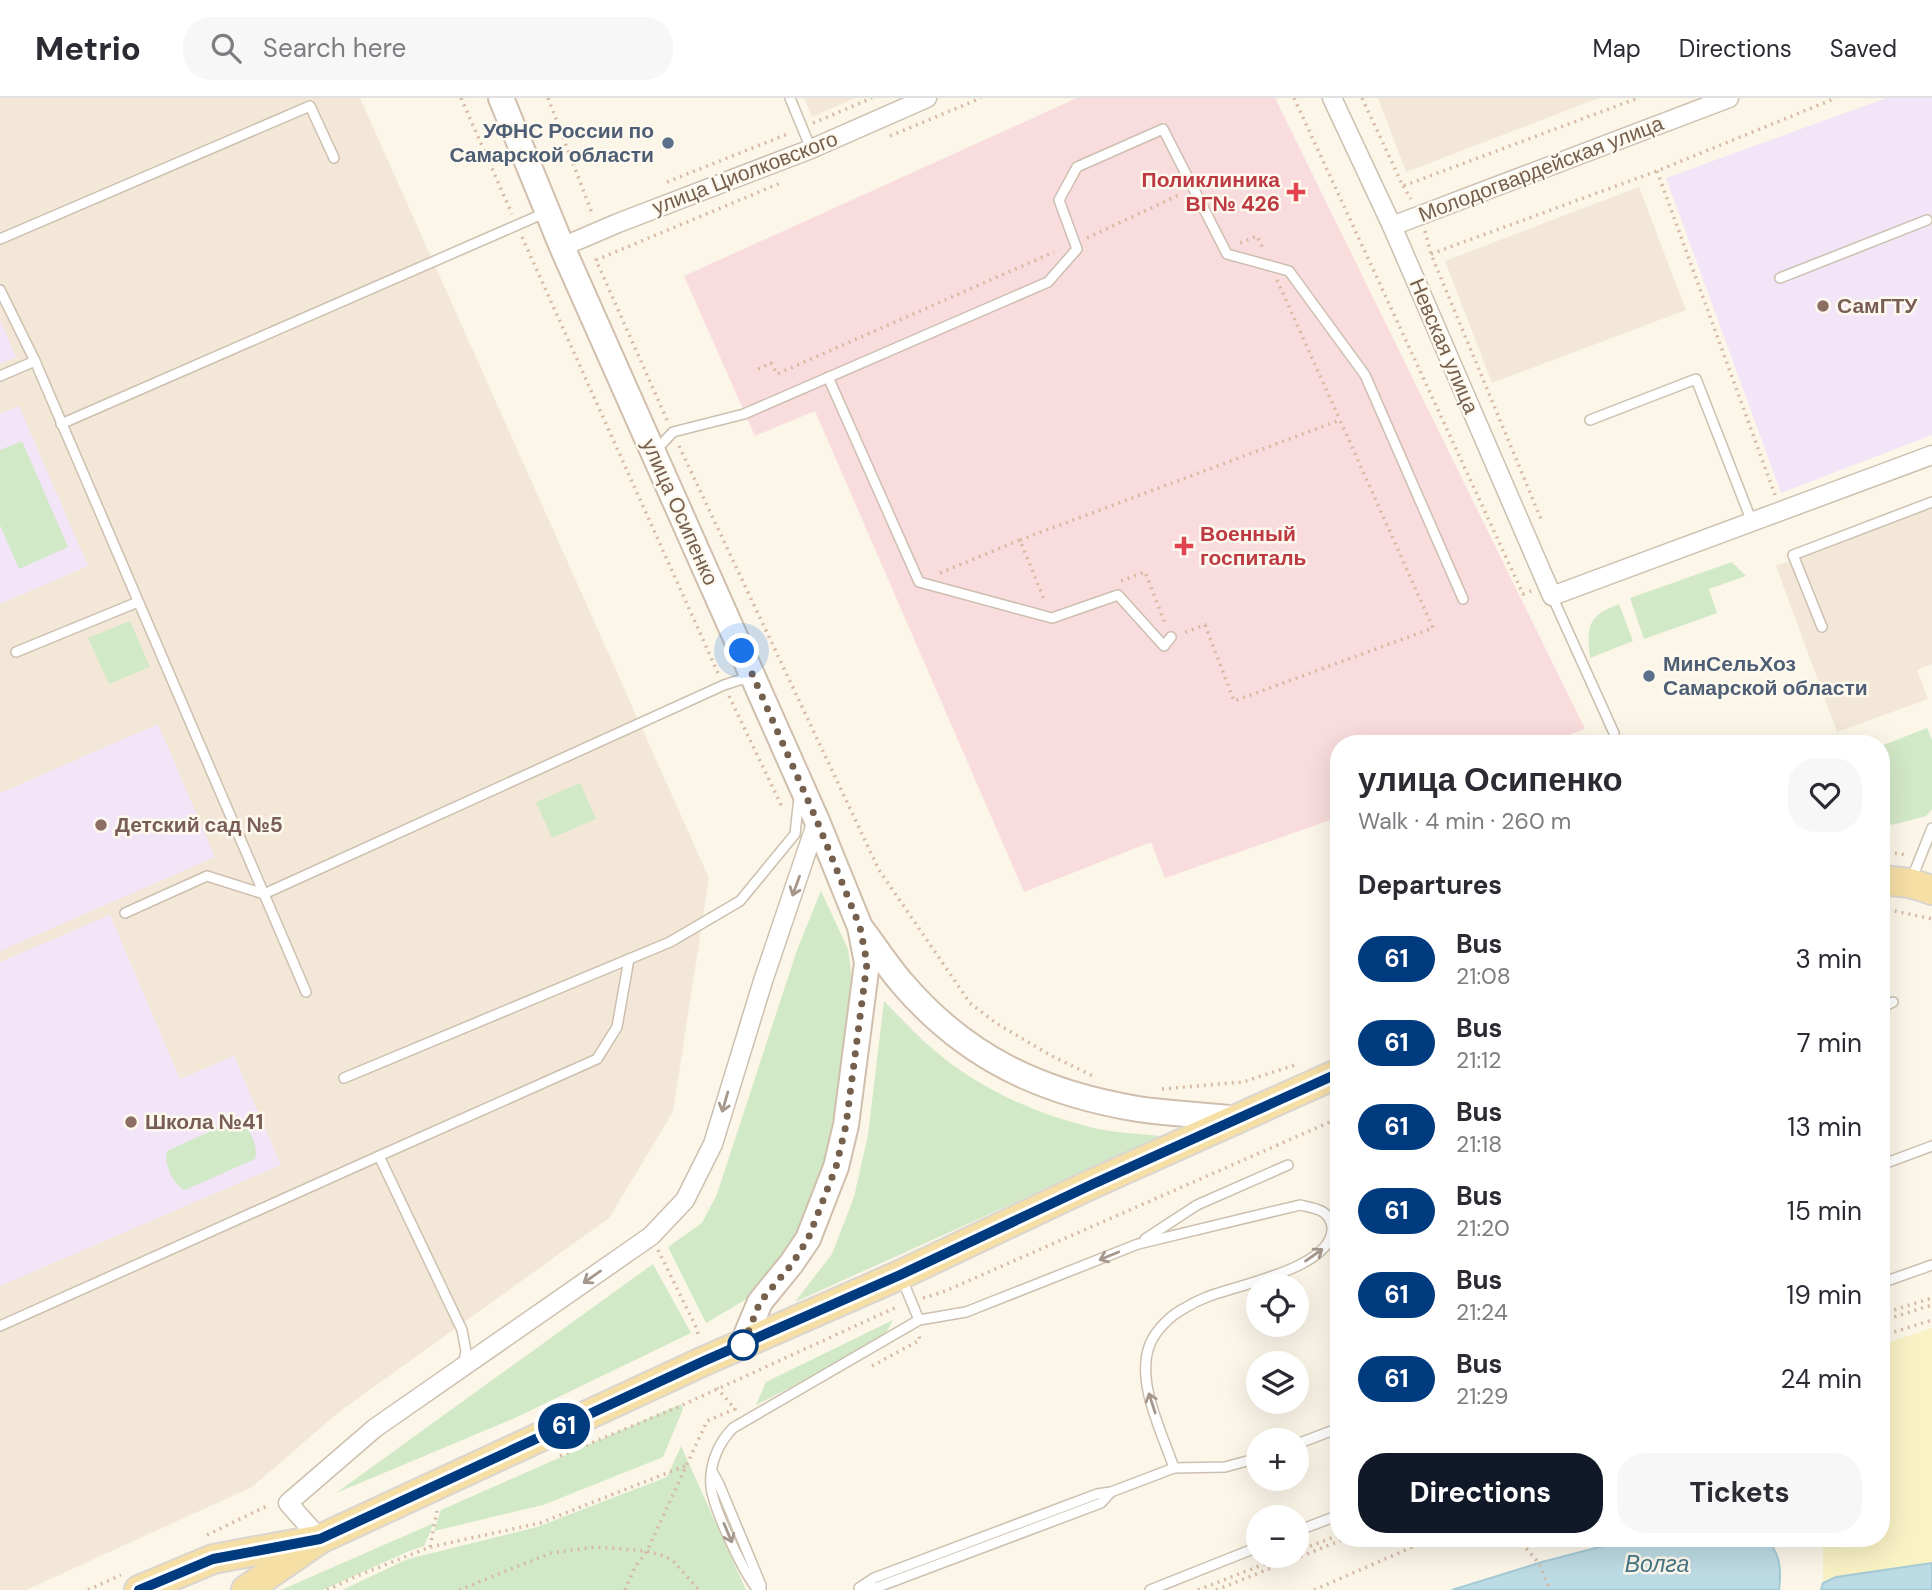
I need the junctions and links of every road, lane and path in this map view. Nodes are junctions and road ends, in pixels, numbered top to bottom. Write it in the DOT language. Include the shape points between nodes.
graph roads {
  1 [pos="461,98"];
  2 [pos="501,98"];
  3 [pos="548,98"];
  4 [pos="790,98"];
  5 [pos="873,98"];
  6 [pos="927,98"];
  7 [pos="1294,98"];
  8 [pos="1332,98"];
  9 [pos="1362,98"];
  10 [pos="1638,98"];
  11 [pos="1836,98"];
  12 [pos="1723,99"];
  13 [pos="803,128"];
  14 [pos="811,149"];
  15 [pos="334,158"];
  16 [pos="1657,171"];
  17 [pos="662,185"];
  18 [pos="1194,188"];
  19 [pos="602,209"];
  20 [pos="548,212"];
  21 [pos="593,212"];
  22 [pos="586,216"];
  23 [pos="1927,220"];
  24 [pos="517,225"];
  25 [pos="1392,226"];
  26 [pos="0,239"];
  27 [pos="1075,243"];
  28 [pos="1235,246"];
  29 [pos="562,247"];
  30 [pos="596,260"];
  31 [pos="1270,266"];
  32 [pos="1780,278"];
  33 [pos="0,290"];
  34 [pos="35,361"];
  35 [pos="758,369"];
  36 [pos="0,376"];
  37 [pos="828,377"];
  38 [pos="1339,420"];
  39 [pos="1590,420"];
  40 [pos="61,424"];
  41 [pos="673,432"];
  42 [pos="653,452"];
  43 [pos="1932,456"];
  44 [pos="1932,502"];
  45 [pos="1749,517"];
  46 [pos="1545,529"];
  47 [pos="1020,540"];
  48 [pos="1121,581"];
  49 [pos="919,582"];
  50 [pos="1549,591"];
  51 [pos="1463,599"];
  52 [pos="138,602"];
  53 [pos="1047,608"];
  54 [pos="1822,627"];
  55 [pos="1171,637"];
  56 [pos="16,652"];
  57 [pos="753,676"];
  58 [pos="723,685"];
  59 [pos="1614,733"];
  60 [pos="800,782"];
  61 [pos="817,821"];
  62 [pos="795,834"];
  63 [pos="1931,834"];
  64 [pos="1890,882"];
  65 [pos="1921,887"];
  66 [pos="264,894"];
  67 [pos="1890,910"];
  68 [pos="125,913"];
  69 [pos="1932,919"];
  70 [pos="860,927"];
  71 [pos="629,959"];
  72 [pos="306,992"];
  73 [pos="1893,1002"];
  74 [pos="1890,1004"];
  75 [pos="1305,1061"];
  76 [pos="1330,1077"];
  77 [pos="344,1078"];
  78 [pos="1103,1078"];
  79 [pos="1162,1089"];
  80 [pos="1239,1119"];
  81 [pos="1330,1122"];
  82 [pos="1932,1146"];
  83 [pos="379,1156"];
  84 [pos="1890,1162"];
  85 [pos="1288,1165"];
  86 [pos="1330,1222"];
  87 [pos="1138,1244"];
  88 [pos="1330,1245"];
  89 [pos="661,1256"];
  90 [pos="1932,1265"];
  91 [pos="900,1275"];
  92 [pos="1890,1280"];
  93 [pos="1932,1298"];
  94 [pos="911,1302"];
  95 [pos="1932,1305"];
  96 [pos="1890,1311"];
  97 [pos="1890,1318"];
  98 [pos="919,1320"];
  99 [pos="1932,1320"];
  100 [pos="0,1326"];
  101 [pos="697,1329"];
  102 [pos="1890,1333"];
  103 [pos="743,1345"];
  104 [pos="871,1366"];
  105 [pos="463,1367"];
  106 [pos="735,1409"];
  107 [pos="1330,1431"];
  108 [pos="1309,1439"];
  109 [pos="551,1459"];
  110 [pos="1246,1461"];
  111 [pos="686,1466"];
  112 [pos="1174,1468"];
  113 [pos="276,1499"];
  114 [pos="437,1507"];
  115 [pos="1330,1518"];
  116 [pos="1309,1526"];
  117 [pos="206,1535"];
  118 [pos="1330,1538"];
  119 [pos="320,1539"];
  120 [pos="1330,1545"];
  121 [pos="1309,1546"];
  122 [pos="430,1547"];
  123 [pos="1412,1547"];
  124 [pos="1525,1547"];
  125 [pos="647,1552"];
  126 [pos="1246,1552"];
  127 [pos="1254,1568"];
  128 [pos="131,1582"];
  129 [pos="856,1589"];
  130 [pos="88,1590"];
  131 [pos="246,1590"];
  132 [pos="327,1590"];
  133 [pos="459,1590"];
  134 [pos="625,1590"];
  135 [pos="699,1590"];
  136 [pos="759,1590"];
  137 [pos="1150,1590"];
  138 [pos="1198,1590"];
  139 [pos="1216,1590"];
  140 [pos="1314,1590"];
  141 [pos="1550,1590"];
  1 -- 24 [label="path"];
  2 -- 20 [label="main road, улица Осипенко"];
  3 -- 21 [label="path"];
  4 -- 13 [label="lane"];
  5 -- 13 [label="path"];
  6 -- 14 [label="street, улица Циолковского"];
  7 -- 50 [label="path" via="1524,594"];
  8 -- 25 [label="street, Невская улица"];
  9 -- 10 [label="path" via="1403,186"];
  11 -- 16 [label="path"];
  12 -- 25 [label="street, Молодогвардейская улица"];
  13 -- 14 [label="lane"];
  13 -- 17 [label="path"];
  14 -- 29 [label="street, улица Циолковского"];
  15 -- 26 [label="lane" via="310,106"];
  16 -- 45 [label="path" via="1777,500"];
  16 -- 46 [label="path" via="1431,254"];
  18 -- 27 [label="path"];
  18 -- 27 [label="lane" via="1163,129 1077,167 1059,200"];
  18 -- 31 [label="lane" via="1227,254"];
  19 -- 21 [label="path"];
  20 -- 24 [label="lane"];
  20 -- 29 [label="main road, улица Осипенко"];
  21 -- 22 [label="path"];
  23 -- 32 [label="lane"];
  24 -- 40 [label="lane"];
  24 -- 58 [label="path"];
  25 -- 50 [label="street, Невская улица"];
  27 -- 35 [label="path" via="777,374 771,363"];
  27 -- 37 [label="lane" via="1077,249 1048,282"];
  28 -- 31 [label="path" via="1257,236"];
  29 -- 42 [label="main road, улица Осипенко"];
  30 -- 41 [label="path"];
  31 -- 38 [label="path"];
  31 -- 51 [label="lane" via="1289,271 1365,375"];
  33 -- 34 [label="lane"];
  34 -- 36 [label="lane"];
  34 -- 40 [label="lane"];
  37 -- 41 [label="lane" via="744,414"];
  37 -- 49 [label="lane"];
  38 -- 47 [label="path"];
  38 -- 55 [label="path" via="1433,628 1234,701 1205,625"];
  39 -- 45 [label="lane" via="1696,379"];
  40 -- 52 [label="lane"];
  41 -- 42 [label="lane"];
  41 -- 78 [label="path" via="879,870 970,1003 1050,1055"];
  42 -- 57 [label="main road, улица Осипенко"];
  43 -- 45 [label="street"];
  44 -- 54 [label="lane" via="1793,555"];
  45 -- 50 [label="street"];
  47 -- 49 [label="path"];
  47 -- 53 [label="path"];
  48 -- 55 [label="path" via="1145,572"];
  49 -- 55 [label="lane" via="1052,618 1118,595 1164,646"];
  50 -- 59 [label="lane"];
  52 -- 56 [label="lane"];
  52 -- 66 [label="lane"];
  57 -- 58 [label="lane"];
  57 -- 60 [label="main road, улица Осипенко"];
  58 -- 62 [label="path"];
  58 -- 66 [label="lane"];
  60 -- 61 [label="main road, улица Осипенко"];
  60 -- 62 [label="lane"];
  61 -- 70 [label="main road, улица Осипенко"];
  61 -- 105 [label="street, one-way" via="713,1144 685,1200 651,1236"];
  62 -- 71 [label="lane" via="740,901 670,942"];
  63 -- 65 [label="lane"];
  64 -- 65 [label="main road"];
  66 -- 68 [label="lane" via="207,876"];
  66 -- 72 [label="lane"];
  67 -- 69 [label="path"];
  70 -- 80 [label="main road, улица Осипенко" via="929,1013 962,1042 1012,1072 1068,1094"];
  70 -- 103 [label="main road, улица Осипенко" via="867,963 846,1125 836,1167 808,1239 760,1302"];
  71 -- 77 [label="lane"];
  71 -- 83 [label="lane" via="617,1027 597,1059"];
  73 -- 74 [label="lane"];
  75 -- 79 [label="path" via="1244,1082"];
  76 -- 80 [label="main road"];
  80 -- 91 [label="main road"];
  81 -- 94 [label="path"];
  82 -- 84 [label="lane"];
  83 -- 100 [label="lane"];
  83 -- 105 [label="lane" via="461,1330 466,1351"];
  85 -- 87 [label="lane" via="1197,1205"];
  86 -- 87 [label="lane" via="1320,1209 1300,1205"];
  87 -- 98 [label="lane, one-way" via="966,1312"];
  112 -- 88 [label="lane, one-way" via="1145,1373 1151,1341 1160,1328 1180,1310 1206,1297 1292,1268"];
  89 -- 101 [label="path"];
  90 -- 92 [label="lane"];
  91 -- 94 [label="lane"];
  91 -- 103 [label="main road"];
  93 -- 96 [label="path"];
  94 -- 98 [label="lane"];
  94 -- 109 [label="path"];
  95 -- 97 [label="path"];
  98 -- 104 [label="path" via="920,1340"];
  98 -- 136 [label="lane" via="723,1438 713,1473 761,1585"];
  99 -- 102 [label="path"];
  103 -- 119 [label="main road"];
  105 -- 119 [label="street" via="375,1428 288,1503"];
  106 -- 111 [label="path" via="707,1421"];
  107 -- 108 [label="lane"];
  110 -- 112 [label="lane" via="1225,1467"];
  111 -- 122 [label="path" via="540,1523"];
  111 -- 125 [label="path"];
  112 -- 129 [label="lane" via="1111,1492 1101,1503 878,1587"];
  113 -- 117 [label="path"];
  114 -- 122 [label="path"];
  115 -- 116 [label="lane"];
  118 -- 121 [label="path"];
  119 -- 128 [label="main road" via="213,1559"];
  119 -- 131 [label="main road"];
  120 -- 139 [label="path"];
  122 -- 132 [label="path"];
  123 -- 140 [label="path"];
  124 -- 141 [label="path" via="1539,1563"];
  125 -- 133 [label="path" via="596,1547 551,1553"];
  125 -- 134 [label="path"];
  125 -- 135 [label="path" via="674,1562"];
  126 -- 137 [label="lane"];
  127 -- 138 [label="path"];
  128 -- 130 [label="path"];
}
